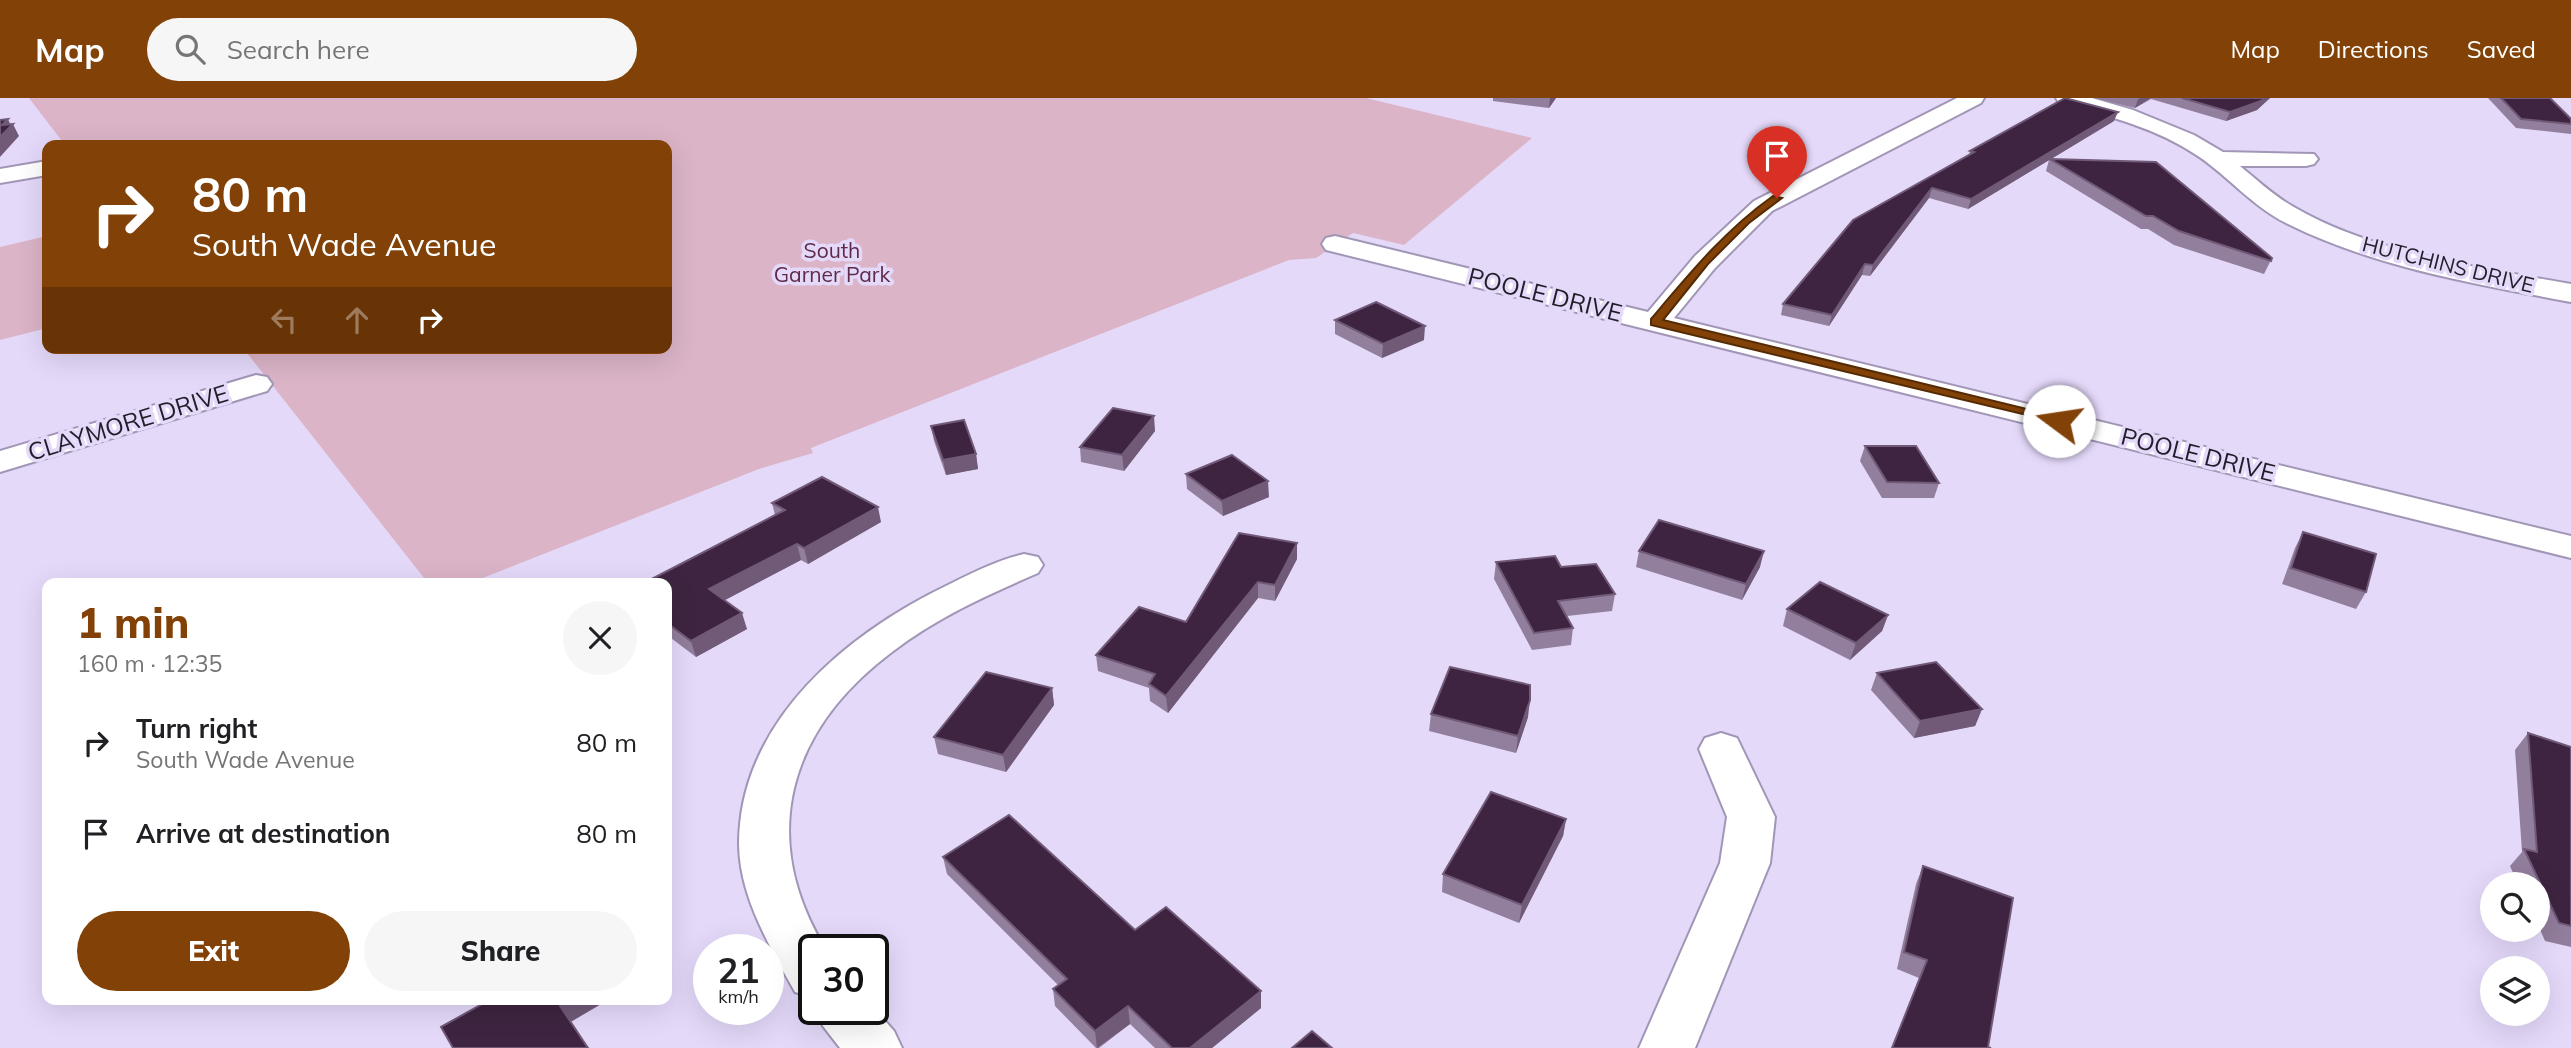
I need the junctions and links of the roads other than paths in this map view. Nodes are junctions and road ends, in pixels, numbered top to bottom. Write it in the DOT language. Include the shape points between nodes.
graph roads {
  1 [pos="1973,98"];
  2 [pos="2067,98"];
  3 [pos="2218,159"];
  4 [pos="2306,159"];
  5 [pos="42,169"];
  6 [pos="0,176"];
  7 [pos="1335,244"];
  8 [pos="2571,293"];
  9 [pos="1656,322"];
  10 [pos="256,384"];
  11 [pos="0,462"];
  12 [pos="2571,547"];
  13 [pos="1024,565"];
  14 [pos="1721,750"];
  15 [pos="798,947"];
  16 [pos="855,1025"];
  17 [pos="874,1048"];
  18 [pos="1667,1048"];
  1 -- 9 [label="street" via="1763,206 1704,262"];
  2 -- 3 [label="street, HUTCHINS DRIVE" via="2163,129"];
  3 -- 4 [label="street"];
  3 -- 8 [label="street, HUTCHINS DRIVE" via="2292,217 2379,252"];
  5 -- 6 [label="street"];
  7 -- 9 [label="street, POOLE DRIVE"];
  9 -- 12 [label="street, POOLE DRIVE"];
  10 -- 11 [label="street, CLAYMORE DRIVE"];
  13 -- 15 [label="street" via="974,586 877,642 829,687 793,735 770,788 763,844 778,910"];
  14 -- 18 [label="street" via="1751,817 1745,863"];
  16 -- 17 [label="street"];
}
